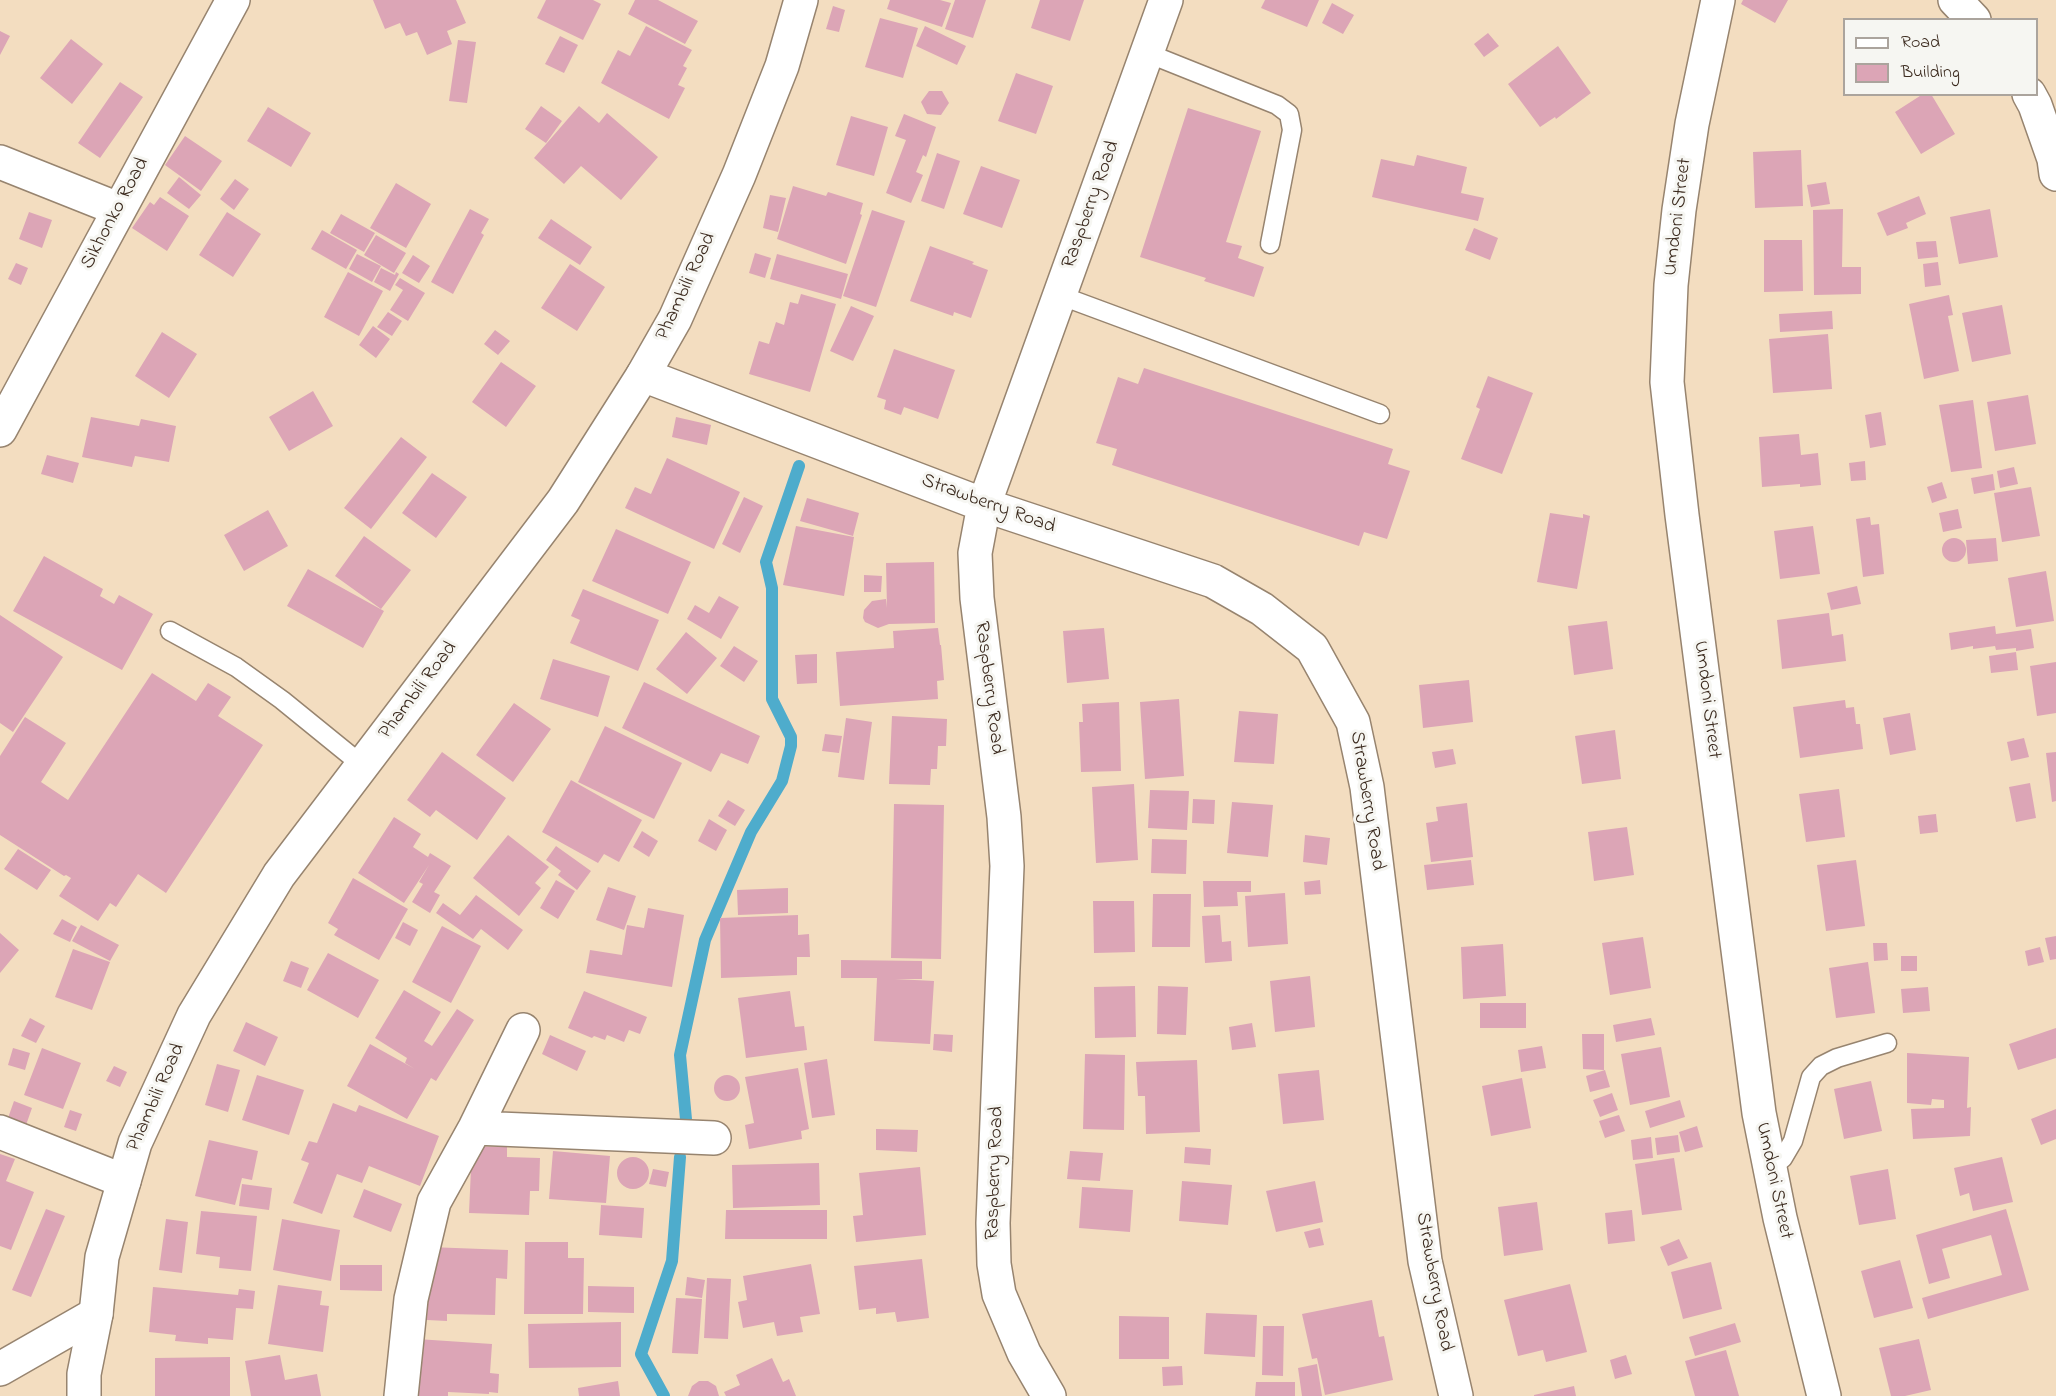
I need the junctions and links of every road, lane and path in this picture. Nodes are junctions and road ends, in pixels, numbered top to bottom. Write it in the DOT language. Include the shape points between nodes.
graph roads {
  1 [pos="233,0"];
  2 [pos="1166,0"];
  3 [pos="1718,0"];
  4 [pos="1955,0"];
  5 [pos="793,2"];
  6 [pos="1972,18"];
  7 [pos="1147,53"];
  8 [pos="2030,96"];
  9 [pos="0,162"];
  10 [pos="2056,174"];
  11 [pos="118,209"];
  12 [pos="1270,244"];
  13 [pos="1059,295"];
  14 [pos="643,375"];
  15 [pos="1380,414"];
  16 [pos="0,429"];
  17 [pos="984,505"];
  18 [pos="170,631"];
  19 [pos="362,765"];
  20 [pos="523,1030"];
  21 [pos="1887,1043"];
  22 [pos="475,1128"];
  23 [pos="0,1132"];
  24 [pos="714,1138"];
  25 [pos="1770,1167"];
  26 [pos="124,1181"];
  27 [pos="96,1314"];
  28 [pos="0,1369"];
  29 [pos="84,1396"];
  30 [pos="401,1396"];
  31 [pos="1050,1396"];
  32 [pos="1456,1396"];
  33 [pos="1824,1396"];
  1 -- 11 [label="street, Sikhonko Road"];
  2 -- 7 [label="street, Raspberry Road"];
  3 -- 25 [label="street, Umdoni Street" via="1679,210 1667,382 1759,1113"];
  4 -- 6 [label="street"];
  5 -- 14 [label="street, Phambili Road" via="782,66 739,175 675,320"];
  7 -- 12 [label="lane" via="1277,105 1289,114 1292,130"];
  7 -- 13 [label="street, Raspberry Road"];
  8 -- 10 [label="street"];
  9 -- 11 [label="street"];
  11 -- 16 [label="street, Sikhonko Road"];
  13 -- 15 [label="lane"];
  13 -- 17 [label="street, Raspberry Road"];
  14 -- 17 [label="street, Strawberry Road"];
  14 -- 19 [label="street, Phambili Road" via="563,501"];
  17 -- 31 [label="street, Raspberry Road" via="975,553 977,598 1007,866 994,1264 999,1294 1024,1353"];
  17 -- 32 [label="street, Strawberry Road" via="1213,581 1262,609 1312,648 1353,722 1367,787 1425,1262"];
  18 -- 19 [label="lane" via="236,667"];
  19 -- 26 [label="street, Phambili Road" via="279,875 194,1015 135,1143"];
  20 -- 22 [label="street"];
  21 -- 25 [label="lane" via="1821,1066 1811,1077 1793,1141 1783,1158"];
  22 -- 24 [label="street"];
  22 -- 30 [label="street" via="434,1202 411,1299"];
  23 -- 26 [label="street"];
  25 -- 33 [label="street, Umdoni Street"];
  26 -- 27 [label="street, Phambili Road" via="102,1257"];
  27 -- 28 [label="street"];
  27 -- 29 [label="street, Phambili Road" via="84,1374"];
}
